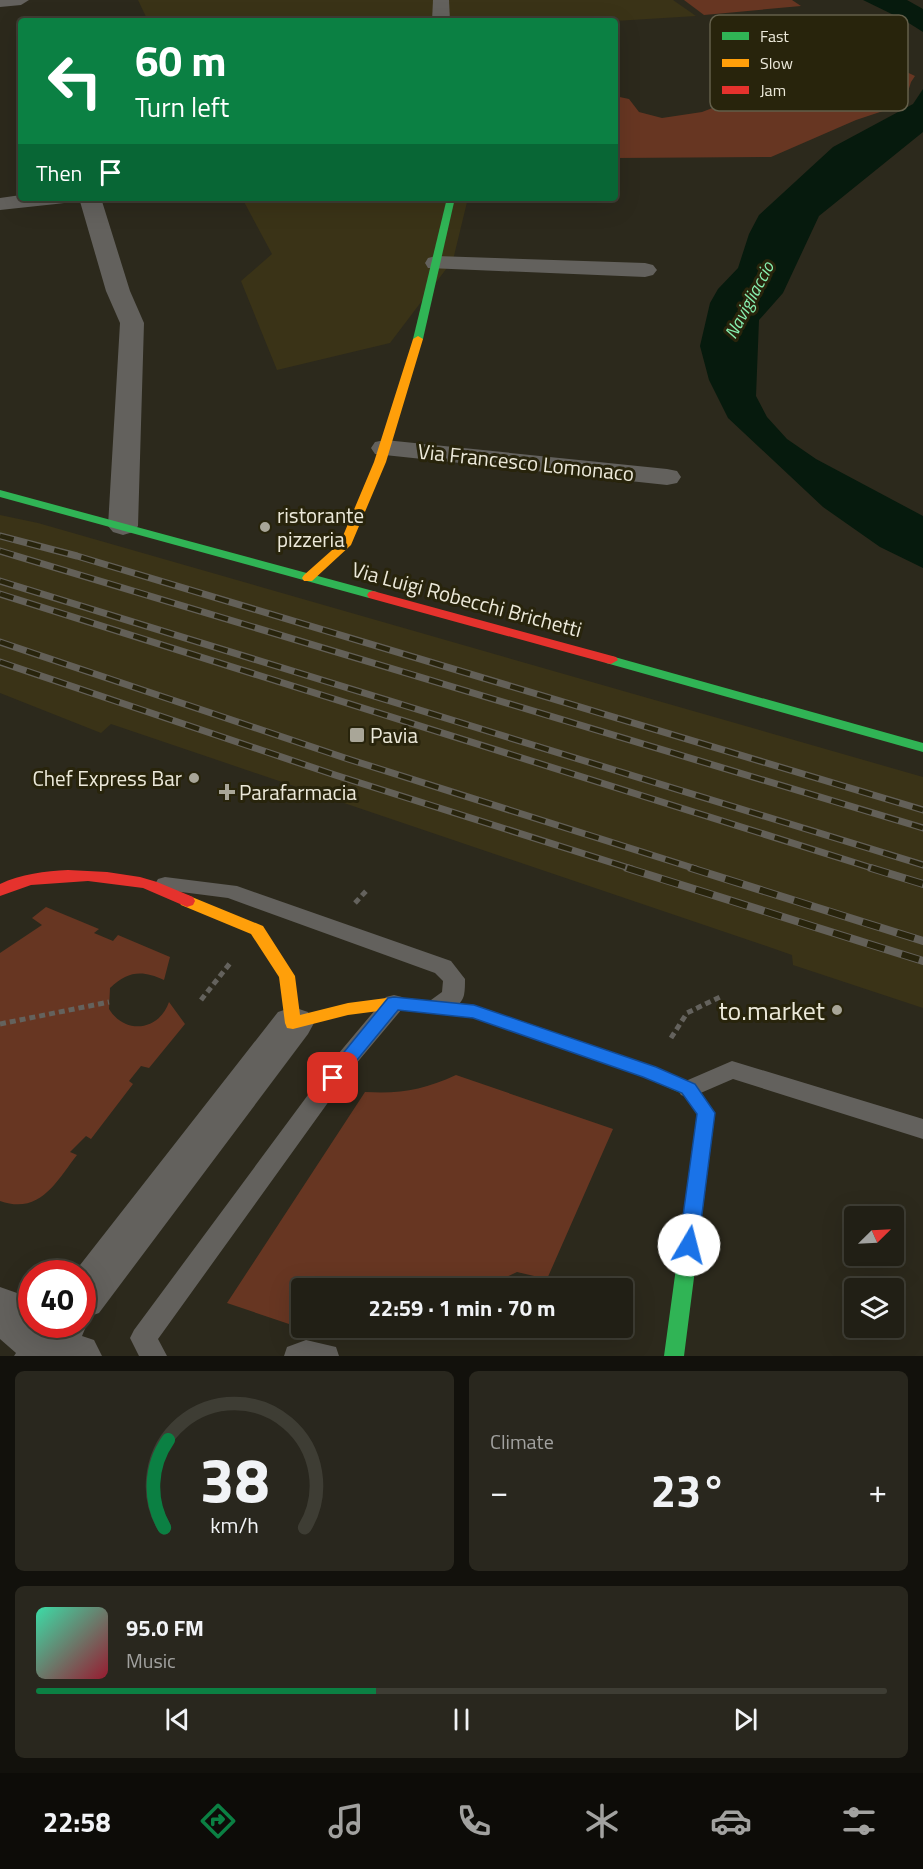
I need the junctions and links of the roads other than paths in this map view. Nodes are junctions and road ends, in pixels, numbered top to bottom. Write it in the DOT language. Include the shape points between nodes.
graph roads {
  1 [pos="21,0"];
  2 [pos="441,0"];
  3 [pos="0,2"];
  4 [pos="441,18"];
  5 [pos="28,201"];
  6 [pos="91,201"];
  7 [pos="450,201"];
  8 [pos="0,204"];
  9 [pos="436,263"];
  10 [pos="645,270"];
  11 [pos="385,448"];
  12 [pos="667,477"];
  13 [pos="0,493"];
  14 [pos="123,526"];
  15 [pos="308,578"];
  16 [pos="923,748"];
  17 [pos="142,882"];
  18 [pos="0,891"];
  19 [pos="394,1003"];
  20 [pos="439,1006"];
  21 [pos="293,1023"];
  22 [pos="688,1089"];
  23 [pos="923,1129"];
  24 [pos="96,1280"];
  25 [pos="0,1308"];
  26 [pos="56,1346"];
  27 [pos="154,1356"];
  28 [pos="297,1356"];
  29 [pos="326,1356"];
  30 [pos="674,1356"];
  1 -- 3 [label="street"];
  2 -- 4 [label="street"];
  5 -- 8 [label="street"];
  6 -- 14 [label="street" via="118,291 132,323"];
  7 -- 9 [label="street, Via Francesco Lomonaco"];
  9 -- 10 [label="street"];
  9 -- 11 [label="street, Via Francesco Lomonaco" via="416,348"];
  11 -- 12 [label="street, Via Francesco Lomonaco"];
  11 -- 15 [label="street, Via Francesco Lomonaco" via="345,545"];
  13 -- 14 [label="street, Via Luigi Robecchi Brichetti"];
  14 -- 15 [label="street, Via Luigi Robecchi Brichetti"];
  15 -- 16 [label="street, Via Luigi Robecchi Brichetti"];
  17 -- 18 [label="street" via="69,873 9,885"];
  17 -- 20 [label="lane" via="230,891 443,967 454,979 453,995"];
  17 -- 21 [label="street" via="257,930 287,976"];
  19 -- 20 [label="street"];
  19 -- 21 [label="street" via="348,1009"];
  19 -- 27 [label="lane" via="347,1059 143,1338"];
  20 -- 22 [label="street" via="474,1011"];
  21 -- 24 [label="street"];
  22 -- 23 [label="lane" via="732,1070"];
  22 -- 30 [label="street" via="706,1113"];
  25 -- 26 [label="street"];
  28 -- 29 [label="lane" via="306,1352"];
}
